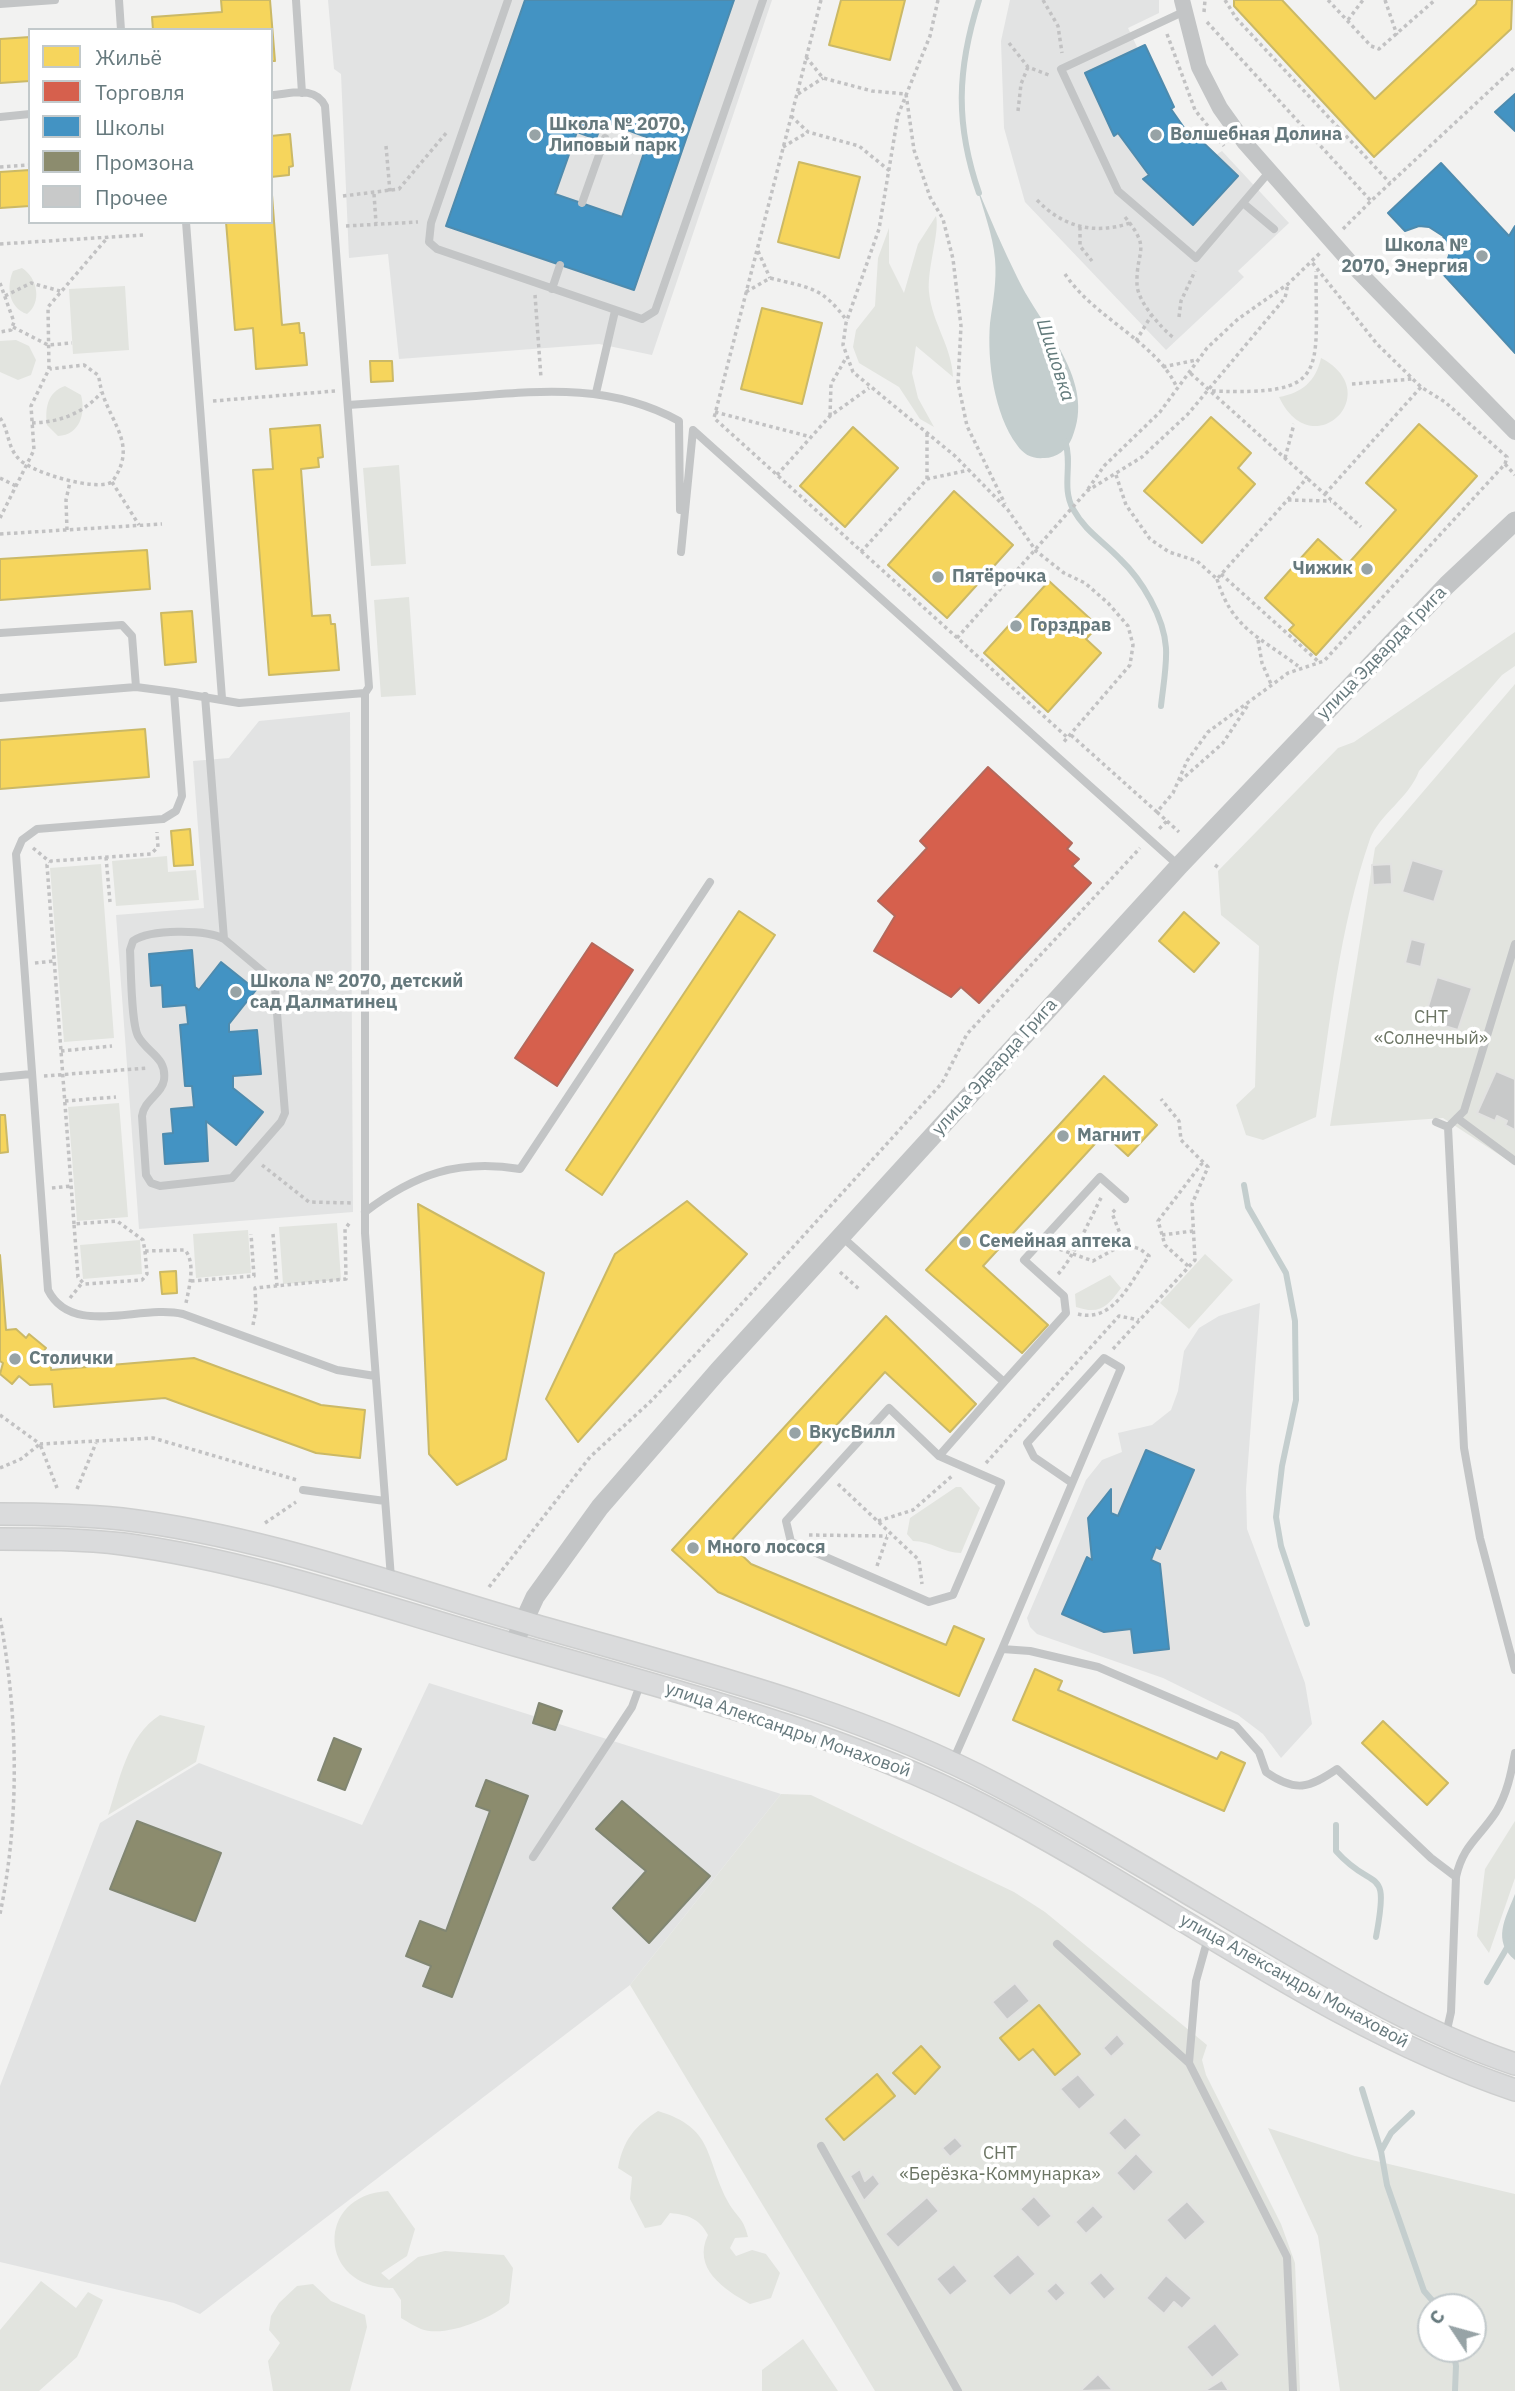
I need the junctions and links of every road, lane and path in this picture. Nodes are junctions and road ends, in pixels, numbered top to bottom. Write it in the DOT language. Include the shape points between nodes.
graph roads {
  1 [pos="55,0"];
  2 [pos="119,0"];
  3 [pos="296,0"];
  4 [pos="508,0"];
  5 [pos="763,0"];
  6 [pos="821,0"];
  7 [pos="938,0"];
  8 [pos="1043,0"];
  9 [pos="1205,0"];
  10 [pos="1225,0"];
  11 [pos="1328,0"];
  12 [pos="1363,0"];
  13 [pos="1385,0"];
  14 [pos="1435,0"];
  15 [pos="0,4"];
  16 [pos="1183,6"];
  17 [pos="1348,20"];
  18 [pos="121,28"];
  19 [pos="1398,35"];
  20 [pos="1009,43"];
  21 [pos="806,57"];
  22 [pos="1028,66"];
  23 [pos="1515,67"];
  24 [pos="1063,72"];
  25 [pos="823,78"];
  26 [pos="303,93"];
  27 [pos="906,94"];
  28 [pos="273,95"];
  29 [pos="796,95"];
  30 [pos="1018,111"];
  31 [pos="28,114"];
  32 [pos="791,116"];
  33 [pos="0,117"];
  34 [pos="454,123"];
  35 [pos="808,132"];
  36 [pos="605,138"];
  37 [pos="386,146"];
  38 [pos="783,148"];
  39 [pos="28,165"];
  40 [pos="0,167"];
  41 [pos="1270,171"];
  42 [pos="891,172"];
  43 [pos="1390,183"];
  44 [pos="390,192"];
  45 [pos="374,193"];
  46 [pos="332,197"];
  47 [pos="1037,200"];
  48 [pos="1371,201"];
  49 [pos="1243,203"];
  50 [pos="582,204"];
  51 [pos="1123,215"];
  52 [pos="376,223"];
  53 [pos="431,223"];
  54 [pos="1130,223"];
  55 [pos="186,224"];
  56 [pos="348,225"];
  57 [pos="1080,227"];
  58 [pos="1344,228"];
  59 [pos="1274,229"];
  60 [pos="143,235"];
  61 [pos="108,237"];
  62 [pos="0,244"];
  63 [pos="757,249"];
  64 [pos="1321,251"];
  65 [pos="1196,258"];
  66 [pos="1091,261"];
  67 [pos="1311,261"];
  68 [pos="561,265"];
  69 [pos="1316,269"];
  70 [pos="1065,274"];
  71 [pos="770,278"];
  72 [pos="0,282"];
  73 [pos="534,283"];
  74 [pos="1288,284"];
  75 [pos="552,289"];
  76 [pos="60,290"];
  77 [pos="746,292"];
  78 [pos="5,296"];
  79 [pos="615,311"];
  80 [pos="1151,316"];
  81 [pos="1179,317"];
  82 [pos="847,321"];
  83 [pos="13,327"];
  84 [pos="0,332"];
  85 [pos="1174,338"];
  86 [pos="1136,341"];
  87 [pos="72,343"];
  88 [pos="48,345"];
  89 [pos="846,358"];
  90 [pos="1197,360"];
  91 [pos="1163,367"];
  92 [pos="49,369"];
  93 [pos="1188,371"];
  94 [pos="1412,379"];
  95 [pos="1352,384"];
  96 [pos="1421,387"];
  97 [pos="869,388"];
  98 [pos="1177,388"];
  99 [pos="347,390"];
  100 [pos="542,391"];
  101 [pos="1210,391"];
  102 [pos="102,393"];
  103 [pos="596,393"];
  104 [pos="200,402"];
  105 [pos="348,405"];
  106 [pos="715,412"];
  107 [pos="830,416"];
  108 [pos="0,418"];
  109 [pos="32,423"];
  110 [pos="1294,424"];
  111 [pos="927,431"];
  112 [pos="1515,432"];
  113 [pos="811,437"];
  114 [pos="1515,449"];
  115 [pos="1507,457"];
  116 [pos="1285,458"];
  117 [pos="1505,464"];
  118 [pos="26,465"];
  119 [pos="969,470"];
  120 [pos="1116,475"];
  121 [pos="1515,475"];
  122 [pos="776,476"];
  123 [pos="0,478"];
  124 [pos="1307,478"];
  125 [pos="927,479"];
  126 [pos="5,481"];
  127 [pos="70,482"];
  128 [pos="112,482"];
  129 [pos="0,485"];
  130 [pos="16,486"];
  131 [pos="1087,491"];
  132 [pos="1325,494"];
  133 [pos="1288,500"];
  134 [pos="1333,501"];
  135 [pos="1008,510"];
  136 [pos="0,518"];
  137 [pos="1515,521"];
  138 [pos="162,524"];
  139 [pos="139,525"];
  140 [pos="1361,527"];
  141 [pos="67,530"];
  142 [pos="0,534"];
  143 [pos="1036,551"];
  144 [pos="861,552"];
  145 [pos="1219,577"];
  146 [pos="0,633"];
  147 [pos="957,638"];
  148 [pos="1258,640"];
  149 [pos="1320,663"];
  150 [pos="1299,667"];
  151 [pos="1271,684"];
  152 [pos="136,687"];
  153 [pos="174,692"];
  154 [pos="365,693"];
  155 [pos="205,696"];
  156 [pos="0,698"];
  157 [pos="222,698"];
  158 [pos="1249,703"];
  159 [pos="1071,735"];
  160 [pos="1178,783"];
  161 [pos="1157,812"];
  162 [pos="156,819"];
  163 [pos="1167,821"];
  164 [pos="1179,832"];
  165 [pos="22,839"];
  166 [pos="1149,839"];
  167 [pos="106,857"];
  168 [pos="50,862"];
  169 [pos="1179,866"];
  170 [pos="710,882"];
  171 [pos="110,902"];
  172 [pos="224,939"];
  173 [pos="1514,949"];
  174 [pos="112,1046"];
  175 [pos="61,1051"];
  176 [pos="163,1067"];
  177 [pos="63,1075"];
  178 [pos="31,1076"];
  179 [pos="0,1077"];
  180 [pos="116,1097"];
  181 [pos="1161,1099"];
  182 [pos="65,1101"];
  183 [pos="1457,1118"];
  184 [pos="1436,1122"];
  185 [pos="1448,1127"];
  186 [pos="252,1157"];
  187 [pos="1515,1161"];
  188 [pos="1203,1162"];
  189 [pos="1109,1185"];
  190 [pos="1125,1199"];
  191 [pos="352,1203"];
  192 [pos="365,1212"];
  193 [pos="1112,1213"];
  194 [pos="74,1224"];
  195 [pos="1194,1231"];
  196 [pos="251,1234"];
  197 [pos="274,1234"];
  198 [pos="841,1236"];
  199 [pos="1162,1236"];
  200 [pos="1042,1240"];
  201 [pos="1124,1244"];
  202 [pos="145,1251"];
  203 [pos="1070,1253"];
  204 [pos="1188,1266"];
  205 [pos="841,1272"];
  206 [pos="254,1276"];
  207 [pos="191,1281"];
  208 [pos="1048,1282"];
  209 [pos="277,1286"];
  210 [pos="255,1288"];
  211 [pos="859,1289"];
  212 [pos="1066,1310"];
  213 [pos="183,1314"];
  214 [pos="1139,1320"];
  215 [pos="249,1337"];
  216 [pos="1104,1358"];
  217 [pos="375,1376"];
  218 [pos="1004,1382"];
  219 [pos="0,1415"];
  220 [pos="96,1442"];
  221 [pos="40,1444"];
  222 [pos="939,1456"];
  223 [pos="962,1466"];
  224 [pos="0,1468"];
  225 [pos="977,1473"];
  226 [pos="828,1475"];
  227 [pos="1072,1483"];
  228 [pos="57,1488"];
  229 [pos="77,1489"];
  230 [pos="303,1490"];
  231 [pos="385,1501"];
  232 [pos="0,1514"];
  233 [pos="878,1521"];
  234 [pos="265,1523"];
  235 [pos="789,1534"];
  236 [pos="888,1534"];
  237 [pos="0,1539"];
  238 [pos="873,1578"];
  239 [pos="391,1584"];
  240 [pos="489,1587"];
  241 [pos="924,1600"];
  242 [pos="0,1618"];
  243 [pos="522,1621"];
  244 [pos="513,1644"];
  245 [pos="1002,1649"];
  246 [pos="1515,1670"];
  247 [pos="641,1682"];
  248 [pos="1515,1754"];
  249 [pos="952,1763"];
  250 [pos="533,1857"];
  251 [pos="1457,1877"];
  252 [pos="0,1914"];
  253 [pos="1209,1935"];
  254 [pos="1057,1944"];
  255 [pos="1446,2036"];
  256 [pos="1189,2063"];
  257 [pos="1515,2064"];
  258 [pos="1515,2090"];
  259 [pos="821,2147"];
  260 [pos="958,2391"];
  261 [pos="1293,2391"];
  1 -- 15 [label="lane"];
  2 -- 18 [label="lane"];
  3 -- 26 [label="lane"];
  4 -- 53 [label="lane"];
  5 -- 79 [label="lane" via="655,311 642,319"];
  6 -- 21 [label="path"];
  7 -- 27 [label="path" via="930,36"];
  8 -- 24 [label="path" via="1059,32"];
  9 -- 48 [label="path" via="1206,18 1214,31"];
  10 -- 43 [label="path" via="1236,18"];
  11 -- 17 [label="path"];
  12 -- 17 [label="path"];
  13 -- 19 [label="path"];
  14 -- 19 [label="path"];
  16 -- 24 [label="lane"];
  16 -- 41 [label="street" via="1199,67 1220,108"];
  17 -- 19 [label="path" via="1376,49"];
  20 -- 22 [label="path"];
  21 -- 25 [label="path"];
  21 -- 29 [label="path"];
  22 -- 24 [label="path" via="1045,75"];
  22 -- 30 [label="path"];
  23 -- 43 [label="path"];
  24 -- 65 [label="lane" via="1118,191"];
  25 -- 27 [label="path"];
  25 -- 29 [label="path"];
  26 -- 28 [label="lane"];
  26 -- 46 [label="lane" via="317,94 326,106"];
  27 -- 42 [label="path" via="892,146"];
  27 -- 135 [label="path" via="914,150 943,219 953,259 961,326 958,383 967,426"];
  29 -- 32 [label="path"];
  31 -- 33 [label="lane"];
  32 -- 35 [label="path"];
  32 -- 38 [label="path"];
  34 -- 44 [label="path" via="405,185"];
  35 -- 38 [label="path"];
  35 -- 42 [label="path" via="859,146"];
  36 -- 50 [label="lane"];
  37 -- 44 [label="path"];
  38 -- 63 [label="path"];
  39 -- 40 [label="path"];
  41 -- 49 [label="lane"];
  41 -- 112 [label="street" via="1357,270"];
  42 -- 82 [label="path" via="875,246"];
  43 -- 48 [label="path"];
  44 -- 45 [label="path"];
  45 -- 46 [label="path"];
  45 -- 52 [label="path"];
  46 -- 99 [label="lane"];
  47 -- 57 [label="path" via="1056,217"];
  48 -- 58 [label="path"];
  49 -- 59 [label="lane"];
  49 -- 65 [label="lane"];
  51 -- 54 [label="path"];
  52 -- 53 [label="path"];
  52 -- 56 [label="path"];
  53 -- 73 [label="lane" via="427,238 437,249"];
  54 -- 57 [label="path" via="1105,229"];
  54 -- 80 [label="path" via="1142,243 1137,287"];
  55 -- 104 [label="lane"];
  57 -- 66 [label="path" via="1080,246"];
  60 -- 61 [label="path"];
  61 -- 62 [label="path"];
  61 -- 76 [label="path"];
  63 -- 71 [label="path"];
  63 -- 77 [label="path"];
  64 -- 67 [label="path"];
  65 -- 81 [label="path" via="1194,279 1179,306"];
  67 -- 69 [label="path"];
  67 -- 74 [label="path"];
  68 -- 75 [label="lane"];
  69 -- 94 [label="path"];
  69 -- 101 [label="path" via="1316,345 1305,377 1290,388"];
  70 -- 86 [label="path" via="1086,302"];
  71 -- 77 [label="path"];
  71 -- 82 [label="path" via="826,295"];
  72 -- 78 [label="path"];
  73 -- 75 [label="lane"];
  73 -- 100 [label="path"];
  74 -- 90 [label="path" via="1238,320"];
  74 -- 101 [label="path" via="1285,298"];
  75 -- 79 [label="lane"];
  76 -- 78 [label="path" via="32,283"];
  76 -- 88 [label="path" via="47,311"];
  77 -- 106 [label="path"];
  78 -- 83 [label="path"];
  79 -- 103 [label="lane"];
  80 -- 85 [label="path"];
  80 -- 86 [label="path"];
  82 -- 89 [label="path"];
  83 -- 84 [label="path"];
  83 -- 88 [label="path"];
  86 -- 91 [label="path"];
  87 -- 88 [label="path"];
  88 -- 92 [label="path"];
  89 -- 97 [label="path"];
  89 -- 107 [label="path" via="831,384"];
  90 -- 91 [label="path"];
  90 -- 93 [label="path"];
  91 -- 98 [label="path"];
  92 -- 102 [label="path" via="89,367 98,375"];
  92 -- 109 [label="path" via="33,401"];
  93 -- 98 [label="path"];
  93 -- 101 [label="path"];
  94 -- 95 [label="path"];
  94 -- 96 [label="path"];
  96 -- 115 [label="path" via="1445,402"];
  96 -- 132 [label="path"];
  97 -- 107 [label="path"];
  97 -- 111 [label="path"];
  98 -- 131 [label="path" via="1155,418 1104,466"];
  99 -- 104 [label="path"];
  99 -- 105 [label="lane"];
  100 -- 103 [label="lane"];
  100 -- 105 [label="lane"];
  101 -- 116 [label="path"];
  101 -- 120 [label="path" via="1167,435"];
  102 -- 109 [label="path" via="78,413 49,423"];
  102 -- 128 [label="path" via="123,439 123,454"];
  103 -- 166 [label="lane" via="641,403 679,421 681,552 693,430"];
  104 -- 157 [label="lane"];
  105 -- 154 [label="lane" via="369,683"];
  106 -- 113 [label="path"];
  106 -- 122 [label="path" via="717,422"];
  107 -- 113 [label="path"];
  108 -- 118 [label="path" via="12,451"];
  109 -- 118 [label="path" via="34,447"];
  110 -- 116 [label="path"];
  111 -- 119 [label="path"];
  111 -- 125 [label="path"];
  113 -- 122 [label="path"];
  114 -- 115 [label="path"];
  115 -- 117 [label="path"];
  116 -- 124 [label="path"];
  117 -- 121 [label="path"];
  117 -- 149 [label="path"];
  118 -- 127 [label="path"];
  118 -- 130 [label="path"];
  119 -- 125 [label="path"];
  119 -- 135 [label="path"];
  120 -- 131 [label="path"];
  120 -- 145 [label="path" via="1126,505 1150,540 1168,552 1198,561"];
  122 -- 144 [label="path"];
  123 -- 126 [label="path"];
  124 -- 132 [label="path"];
  124 -- 133 [label="path"];
  125 -- 144 [label="path"];
  126 -- 129 [label="path"];
  126 -- 130 [label="path"];
  127 -- 128 [label="path" via="103,486"];
  127 -- 141 [label="path"];
  128 -- 139 [label="path"];
  130 -- 136 [label="path"];
  131 -- 143 [label="path"];
  132 -- 134 [label="path"];
  133 -- 134 [label="path"];
  133 -- 145 [label="path"];
  134 -- 140 [label="path"];
  135 -- 143 [label="path"];
  137 -- 169 [label="street, улица Эдварда Грига" via="1447,584"];
  138 -- 139 [label="path"];
  139 -- 141 [label="path"];
  141 -- 142 [label="path"];
  143 -- 147 [label="path"];
  143 -- 159 [label="path" via="1108,603 1128,626 1133,645 1130,665 1119,681"];
  144 -- 147 [label="path"];
  145 -- 148 [label="path" via="1231,613"];
  145 -- 149 [label="path"];
  146 -- 152 [label="lane" via="122,625 132,636"];
  147 -- 159 [label="path" via="1068,738"];
  148 -- 150 [label="path"];
  148 -- 151 [label="path"];
  149 -- 150 [label="path"];
  150 -- 151 [label="path"];
  151 -- 158 [label="path"];
  152 -- 153 [label="lane"];
  152 -- 156 [label="lane"];
  153 -- 155 [label="lane"];
  153 -- 162 [label="lane" via="182,796 176,811"];
  154 -- 157 [label="lane" via="243,703"];
  154 -- 192 [label="lane"];
  155 -- 157 [label="lane"];
  155 -- 172 [label="lane"];
  158 -- 160 [label="path" via="1223,743"];
  158 -- 160 [label="path" via="1208,732"];
  159 -- 161 [label="path"];
  160 -- 161 [label="path"];
  161 -- 163 [label="path"];
  162 -- 165 [label="lane" via="37,829"];
  162 -- 167 [label="path" via="158,847 154,852"];
  163 -- 164 [label="path"];
  163 -- 166 [label="path"];
  165 -- 168 [label="path"];
  165 -- 178 [label="lane" via="15,859"];
  166 -- 169 [label="lane"];
  166 -- 240 [label="path" via="967,1034 942,1083 697,1353 590,1457"];
  167 -- 168 [label="path"];
  167 -- 171 [label="path"];
  168 -- 175 [label="path"];
  169 -- 198 [label="street, улица Эдварда Грига"];
  170 -- 192 [label="lane" via="520,1169 492,1164 445,1169 402,1187"];
  172 -- 176 [label="lane" via="198,932 141,936 131,944 136,1032"];
  172 -- 186 [label="lane" via="268,976 276,994 285,1113"];
  173 -- 183 [label="lane" via="1465,1111"];
  174 -- 175 [label="path"];
  175 -- 177 [label="path"];
  176 -- 177 [label="path"];
  176 -- 186 [label="lane" via="163,1085 142,1112 149,1180 160,1186 228,1180"];
  177 -- 178 [label="path"];
  177 -- 182 [label="path"];
  178 -- 179 [label="lane"];
  178 -- 213 [label="lane" via="48,1290 54,1301 80,1317 157,1310"];
  180 -- 182 [label="path"];
  181 -- 188 [label="path" via="1179,1121 1181,1140"];
  182 -- 194 [label="path"];
  183 -- 185 [label="lane"];
  183 -- 187 [label="lane"];
  184 -- 185 [label="lane"];
  185 -- 246 [label="lane" via="1464,1448 1480,1538"];
  186 -- 191 [label="path" via="309,1202"];
  188 -- 195 [label="path" via="1208,1167 1192,1204"];
  188 -- 199 [label="path" via="1158,1221"];
  189 -- 190 [label="lane"];
  189 -- 200 [label="lane" via="1100,1177"];
  189 -- 203 [label="path"];
  192 -- 209 [label="path" via="345,1229 345,1280"];
  192 -- 217 [label="lane"];
  193 -- 201 [label="path"];
  194 -- 202 [label="path" via="119,1222 144,1240"];
  194 -- 202 [label="path" via="78,1277 84,1284 142,1280 147,1274"];
  195 -- 199 [label="path"];
  195 -- 204 [label="path" via="1195,1259"];
  196 -- 206 [label="path"];
  197 -- 209 [label="path"];
  198 -- 218 [label="lane"];
  198 -- 243 [label="street, улица Эдварда Грига" via="600,1507"];
  199 -- 204 [label="path" via="1165,1245"];
  200 -- 203 [label="path"];
  200 -- 208 [label="lane" via="1024,1259"];
  201 -- 203 [label="path" via="1093,1261"];
  201 -- 212 [label="path" via="1149,1256 1109,1311 1091,1317"];
  202 -- 207 [label="path" via="183,1249 189,1255"];
  203 -- 208 [label="path" via="1068,1264"];
  204 -- 214 [label="path"];
  205 -- 211 [label="path"];
  206 -- 207 [label="path"];
  206 -- 210 [label="path"];
  207 -- 213 [label="path"];
  208 -- 212 [label="lane" via="1064,1296"];
  209 -- 210 [label="path"];
  210 -- 215 [label="path" via="256,1313"];
  212 -- 218 [label="lane"];
  213 -- 215 [label="lane"];
  214 -- 216 [label="path"];
  214 -- 225 [label="path" via="1119,1316"];
  215 -- 217 [label="lane" via="337,1370"];
  216 -- 227 [label="lane" via="1121,1368"];
  216 -- 227 [label="lane" via="1027,1443 1034,1457"];
  217 -- 231 [label="lane"];
  218 -- 222 [label="lane"];
  219 -- 221 [label="path"];
  220 -- 221 [label="path"];
  220 -- 229 [label="path"];
  220 -- 230 [label="path" via="159,1440 292,1477"];
  221 -- 224 [label="path"];
  221 -- 228 [label="path"];
  222 -- 223 [label="lane"];
  222 -- 226 [label="lane" via="889,1408"];
  223 -- 225 [label="lane"];
  223 -- 233 [label="path" via="914,1510"];
  225 -- 241 [label="lane" via="1001,1483 953,1595"];
  226 -- 233 [label="path"];
  226 -- 235 [label="lane" via="786,1521"];
  227 -- 245 [label="lane"];
  230 -- 231 [label="lane"];
  230 -- 234 [label="path" via="290,1508"];
  231 -- 239 [label="lane"];
  232 -- 239 [label="main road, улица Александры Монаховой" via="83,1516 186,1530"];
  233 -- 236 [label="path"];
  235 -- 236 [label="path"];
  235 -- 238 [label="lane" via="791,1542"];
  236 -- 238 [label="path"];
  236 -- 241 [label="path" via="919,1560"];
  237 -- 244 [label="main road, улица Александры Монаховой" via="81,1540 181,1553"];
  238 -- 241 [label="lane"];
  239 -- 243 [label="main road, улица Александры Монаховой"];
  242 -- 252 [label="path" via="8,1661 15,1796"];
  243 -- 244 [label="street, улица Эдварда Грига"];
  243 -- 249 [label="main road, улица Александры Монаховой" via="807,1707"];
  244 -- 247 [label="main road, улица Александры Монаховой"];
  245 -- 249 [label="lane"];
  245 -- 251 [label="lane" via="1098,1667 1236,1726 1259,1752 1266,1772 1291,1786 1313,1785 1337,1769"];
  247 -- 250 [label="lane" via="632,1707"];
  247 -- 253 [label="main road, улица Александры Монаховой" via="919,1774 1043,1838"];
  248 -- 251 [label="lane" via="1498,1808 1461,1856"];
  249 -- 255 [label="main road, улица Александры Монаховой" via="1055,1816 1352,1989"];
  251 -- 255 [label="lane"];
  253 -- 256 [label="lane" via="1196,1981"];
  253 -- 258 [label="main road, улица Александры Монаховой" via="1376,2029"];
  254 -- 256 [label="lane"];
  255 -- 257 [label="main road, улица Александры Монаховой"];
  256 -- 261 [label="lane" via="1287,2258"];
  259 -- 260 [label="lane"];
}
